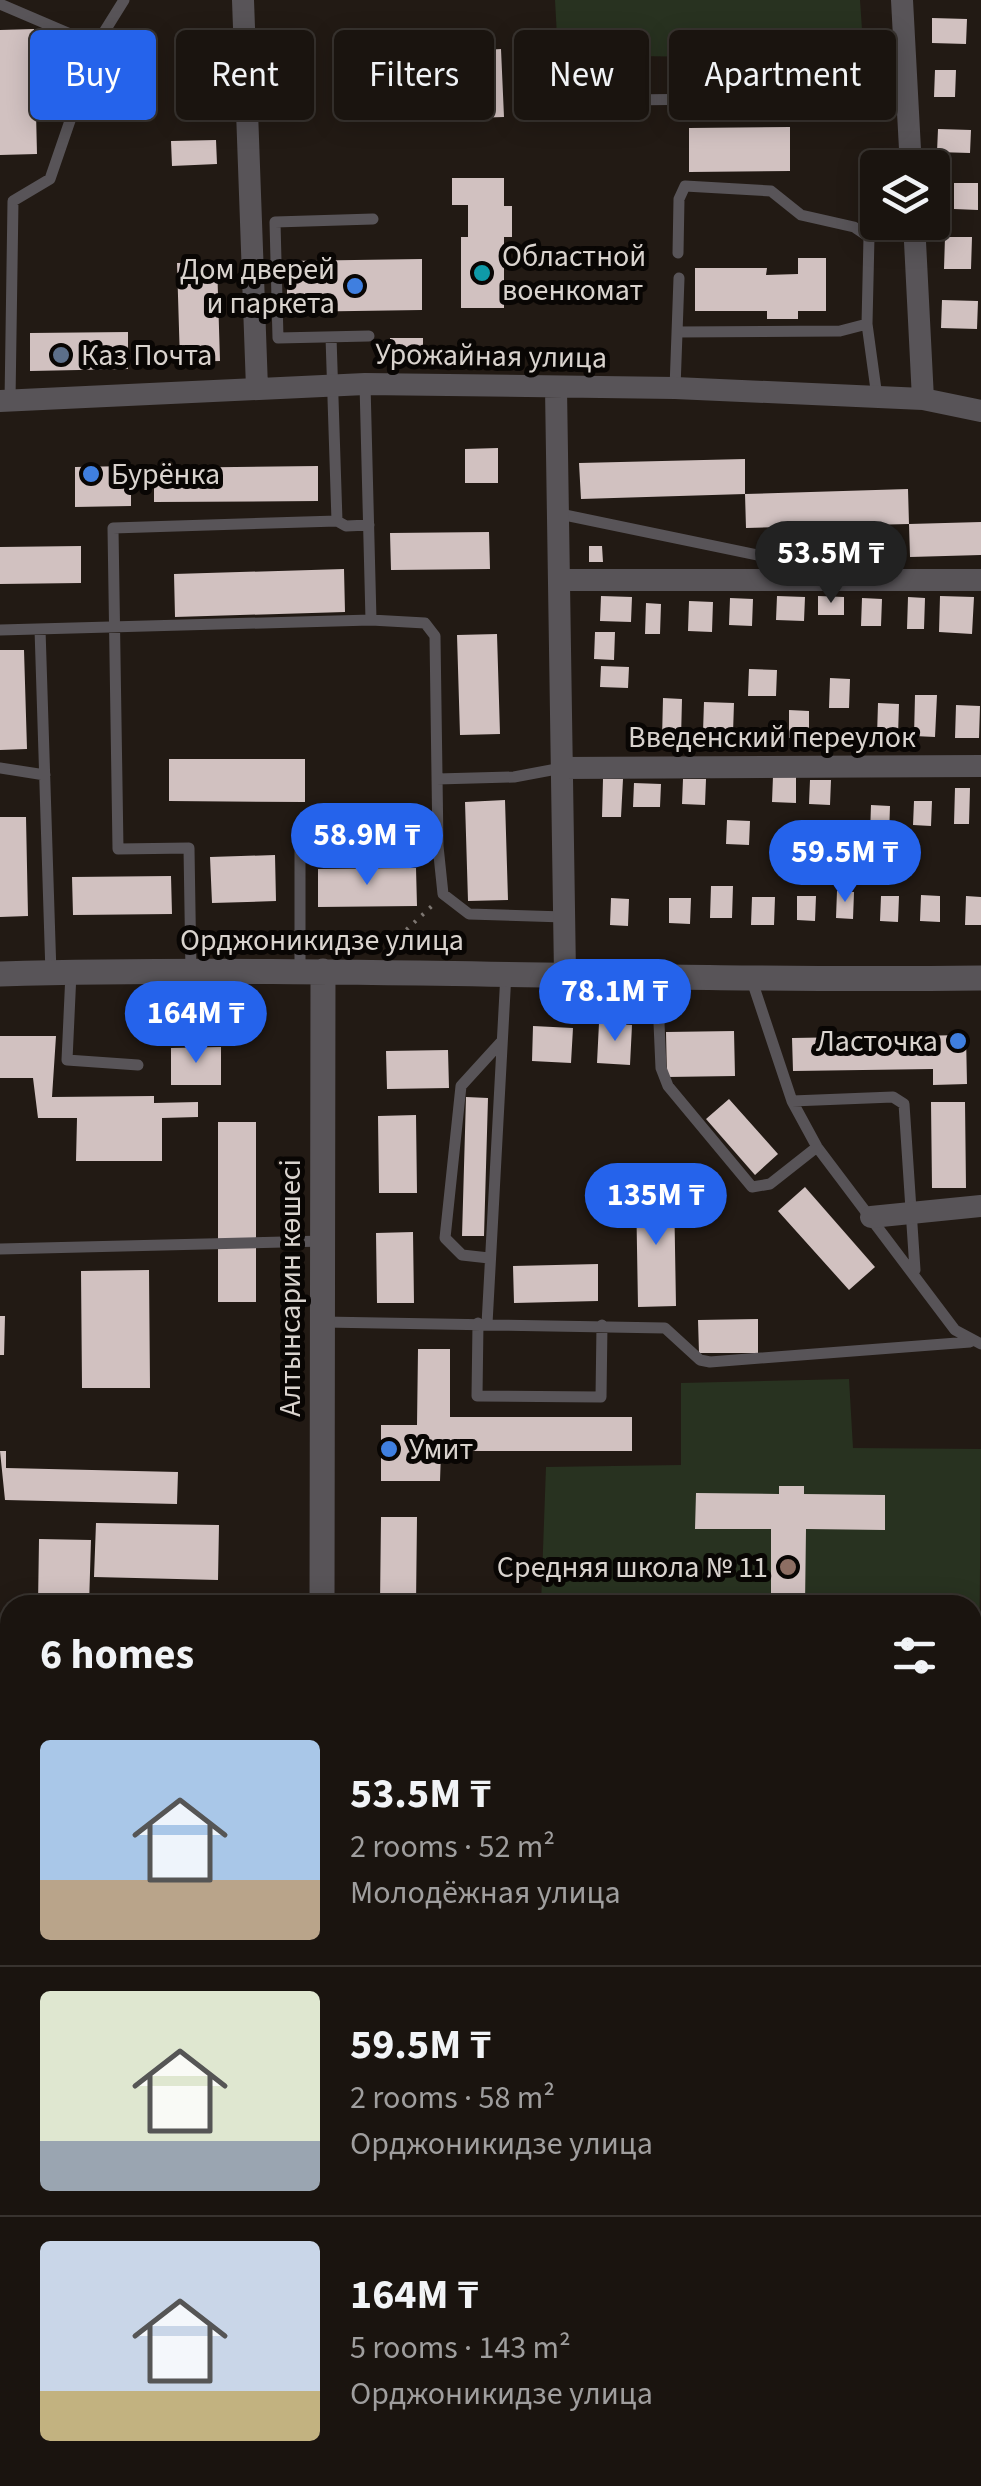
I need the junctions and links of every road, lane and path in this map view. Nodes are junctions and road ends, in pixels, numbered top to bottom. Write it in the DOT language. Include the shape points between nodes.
graph roads {
  1 [pos="124,0"];
  2 [pos="243,0"];
  3 [pos="902,0"];
  4 [pos="0,4"];
  5 [pos="62,30"];
  6 [pos="105,30"];
  7 [pos="908,97"];
  8 [pos="649,100"];
  9 [pos="70,120"];
  10 [pos="910,150"];
  11 [pos="374,220"];
  12 [pos="915,240"];
  13 [pos="678,253"];
  14 [pos="679,278"];
  15 [pos="867,324"];
  16 [pos="677,332"];
  17 [pos="368,336"];
  18 [pos="331,337"];
  19 [pos="365,384"];
  20 [pos="333,386"];
  21 [pos="258,388"];
  22 [pos="556,388"];
  23 [pos="675,388"];
  24 [pos="877,397"];
  25 [pos="923,399"];
  26 [pos="5,401"];
  27 [pos="981,411"];
  28 [pos="560,514"];
  29 [pos="337,521"];
  30 [pos="369,524"];
  31 [pos="560,580"];
  32 [pos="880,580"];
  33 [pos="981,580"];
  34 [pos="371,620"];
  35 [pos="114,627"];
  36 [pos="40,629"];
  37 [pos="0,630"];
  38 [pos="981,766"];
  39 [pos="0,768"];
  40 [pos="562,768"];
  41 [pos="45,775"];
  42 [pos="437,779"];
  43 [pos="438,846"];
  44 [pos="443,894"];
  45 [pos="564,918"];
  46 [pos="390,944"];
  47 [pos="8,970"];
  48 [pos="312,971"];
  49 [pos="190,972"];
  50 [pos="61,973"];
  51 [pos="506,973"];
  52 [pos="565,974"];
  53 [pos="657,978"];
  54 [pos="981,978"];
  55 [pos="752,980"];
  56 [pos="502,1041"];
  57 [pos="138,1065"];
  58 [pos="792,1101"];
  59 [pos="817,1147"];
  60 [pos="981,1206"];
  61 [pos="912,1213"];
  62 [pos="871,1217"];
  63 [pos="323,1241"];
  64 [pos="0,1249"];
  65 [pos="490,1258"];
  66 [pos="915,1272"];
  67 [pos="323,1322"];
  68 [pos="483,1324"];
  69 [pos="602,1325"];
  70 [pos="976,1343"];
  71 [pos="322,1595"];
  1 -- 6 [label="lane"];
  2 -- 21 [label="street"];
  3 -- 7 [label="street"];
  4 -- 5 [label="lane"];
  7 -- 8 [label="lane"];
  7 -- 10 [label="street"];
  9 -- 26 [label="lane" via="50,178 13,202"];
  11 -- 18 [label="lane" via="276,222 278,338"];
  12 -- 25 [label="street"];
  13 -- 15 [label="lane" via="685,186 771,191 801,216 864,231"];
  14 -- 16 [label="lane"];
  15 -- 16 [label="lane" via="840,331"];
  15 -- 24 [label="lane"];
  16 -- 23 [label="lane"];
  17 -- 18 [label="lane"];
  18 -- 20 [label="lane"];
  19 -- 20 [label="street, Урожайная улица"];
  19 -- 22 [label="street, Урожайная улица"];
  19 -- 30 [label="lane"];
  20 -- 21 [label="street, Урожайная улица"];
  20 -- 29 [label="lane"];
  21 -- 26 [label="street, Урожайная улица"];
  22 -- 23 [label="street, Урожайная улица"];
  22 -- 28 [label="street"];
  23 -- 24 [label="street, Урожайная улица"];
  24 -- 25 [label="street, Урожайная улица"];
  25 -- 27 [label="street, Урожайная улица"];
  28 -- 31 [label="street"];
  28 -- 32 [label="lane"];
  29 -- 30 [label="lane"];
  29 -- 35 [label="lane" via="113,528"];
  30 -- 34 [label="lane"];
  31 -- 32 [label="street"];
  31 -- 40 [label="street"];
  32 -- 33 [label="street"];
  34 -- 35 [label="lane"];
  34 -- 42 [label="lane" via="425,622 435,636"];
  35 -- 36 [label="lane"];
  35 -- 49 [label="lane" via="118,849 188,848"];
  36 -- 37 [label="lane"];
  36 -- 41 [label="lane"];
  38 -- 40 [label="street, Введенский переулок"];
  39 -- 41 [label="lane"];
  40 -- 42 [label="lane"];
  40 -- 45 [label="street"];
  41 -- 50 [label="lane"];
  42 -- 43 [label="lane"];
  43 -- 44 [label="lane"];
  43 -- 48 [label="lane" via="300,847"];
  44 -- 45 [label="lane" via="468,914"];
  44 -- 46 [label="path"];
  45 -- 52 [label="street"];
  47 -- 50 [label="street, Орджоникидзе улица"];
  48 -- 49 [label="street, Орджоникидзе улица"];
  48 -- 51 [label="street, Орджоникидзе улица"];
  48 -- 63 [label="street, Алтынсарин көшесі"];
  49 -- 50 [label="street, Орджоникидзе улица"];
  50 -- 57 [label="lane" via="67,1060"];
  51 -- 52 [label="street, Орджоникидзе улица"];
  51 -- 56 [label="lane"];
  52 -- 53 [label="street, Орджоникидзе улица"];
  53 -- 55 [label="street, Орджоникидзе улица"];
  53 -- 59 [label="lane" via="661,1068 668,1086 752,1187 770,1184"];
  54 -- 55 [label="street, Орджоникидзе улица"];
  55 -- 58 [label="lane"];
  56 -- 65 [label="lane"];
  56 -- 65 [label="lane" via="461,1086 445,1238 462,1255"];
  58 -- 59 [label="lane"];
  58 -- 61 [label="lane" via="892,1097 904,1104"];
  59 -- 62 [label="lane"];
  60 -- 61 [label="street"];
  61 -- 62 [label="street"];
  61 -- 66 [label="lane"];
  62 -- 66 [label="lane"];
  63 -- 64 [label="lane"];
  63 -- 67 [label="street, Алтынсарин көшесі"];
  65 -- 68 [label="lane"];
  66 -- 70 [label="lane" via="955,1330"];
  67 -- 68 [label="lane"];
  67 -- 71 [label="street, Алтынсарин көшесі"];
  68 -- 69 [label="lane"];
  68 -- 69 [label="lane" via="477,1396 601,1397"];
  69 -- 70 [label="lane" via="665,1328 710,1362"];
}
